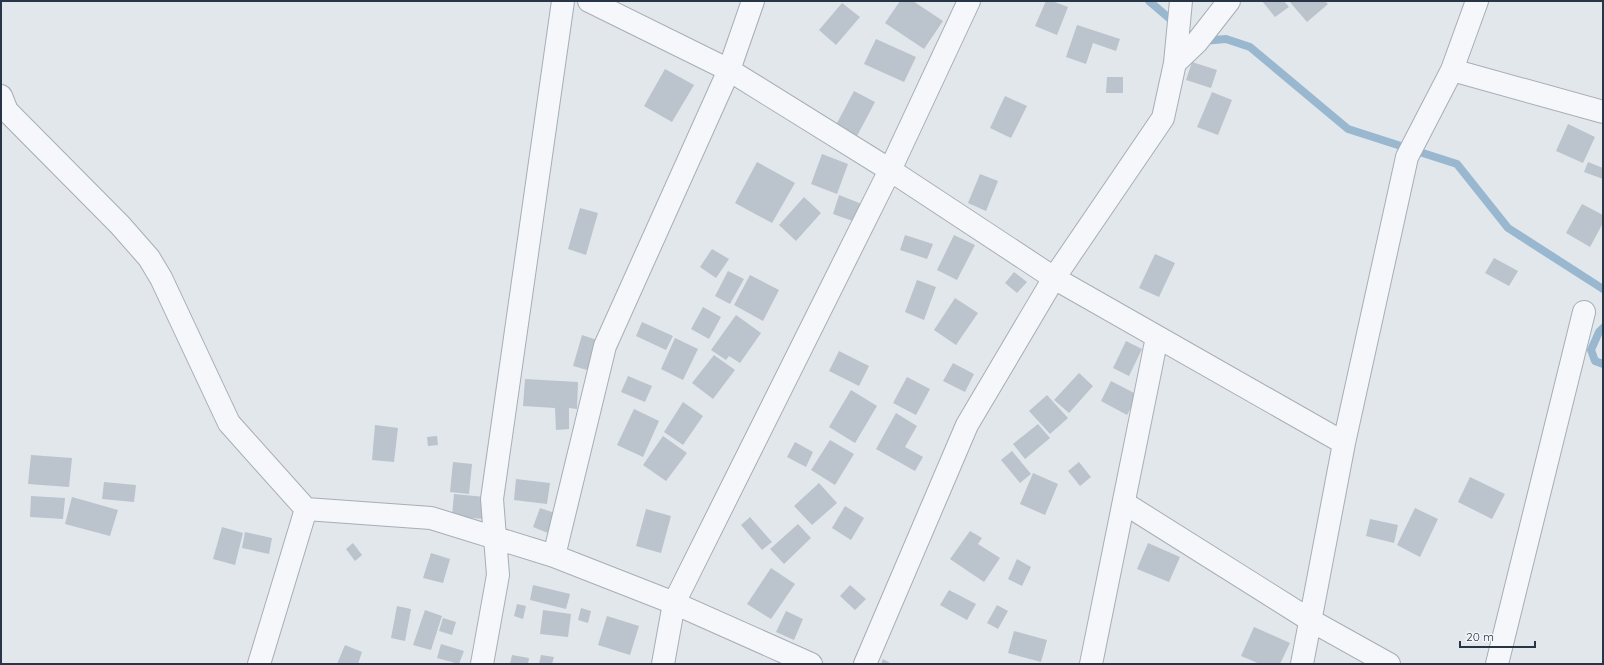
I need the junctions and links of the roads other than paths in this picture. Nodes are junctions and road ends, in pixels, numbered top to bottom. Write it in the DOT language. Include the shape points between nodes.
graph roads {
  1 [pos="563,1"];
  2 [pos="589,1"];
  3 [pos="753,1"];
  4 [pos="969,1"];
  5 [pos="1181,1"];
  6 [pos="1229,1"];
  7 [pos="1477,1"];
  8 [pos="1175,63"];
  9 [pos="729,70"];
  10 [pos="1452,70"];
  11 [pos="1,96"];
  12 [pos="1603,112"];
  13 [pos="890,170"];
  14 [pos="1054,278"];
  15 [pos="1584,312"];
  16 [pos="1157,337"];
  17 [pos="1344,443"];
  18 [pos="1124,503"];
  19 [pos="306,509"];
  20 [pos="495,539"];
  21 [pos="554,556"];
  22 [pos="674,603"];
  23 [pos="1310,620"];
  24 [pos="259,664"];
  25 [pos="482,664"];
  26 [pos="663,664"];
  27 [pos="811,664"];
  28 [pos="865,664"];
  29 [pos="1091,664"];
  30 [pos="1302,664"];
  31 [pos="1389,664"];
  32 [pos="1497,664"];
  1 -- 20 [label="street" via="492,499"];
  2 -- 9 [label="street"];
  3 -- 9 [label="street"];
  4 -- 13 [label="street"];
  5 -- 8 [label="street"];
  6 -- 8 [label="street" via="1197,42"];
  7 -- 10 [label="street"];
  8 -- 14 [label="street" via="1163,118"];
  9 -- 13 [label="street"];
  9 -- 21 [label="street" via="605,346"];
  10 -- 12 [label="street"];
  10 -- 17 [label="street" via="1411,149"];
  11 -- 19 [label="street" via="7,111 120,225 149,258 161,278 229,423"];
  13 -- 14 [label="street"];
  13 -- 22 [label="street"];
  14 -- 16 [label="street"];
  14 -- 28 [label="street" via="967,425"];
  15 -- 32 [label="street"];
  16 -- 17 [label="street"];
  16 -- 18 [label="street"];
  17 -- 23 [label="street"];
  18 -- 23 [label="street"];
  18 -- 29 [label="street"];
  19 -- 20 [label="street" via="431,518"];
  19 -- 24 [label="street"];
  20 -- 21 [label="street"];
  20 -- 25 [label="street" via="498,575"];
  21 -- 22 [label="street"];
  22 -- 26 [label="street"];
  22 -- 27 [label="street"];
  23 -- 30 [label="street"];
  23 -- 31 [label="street"];
}
